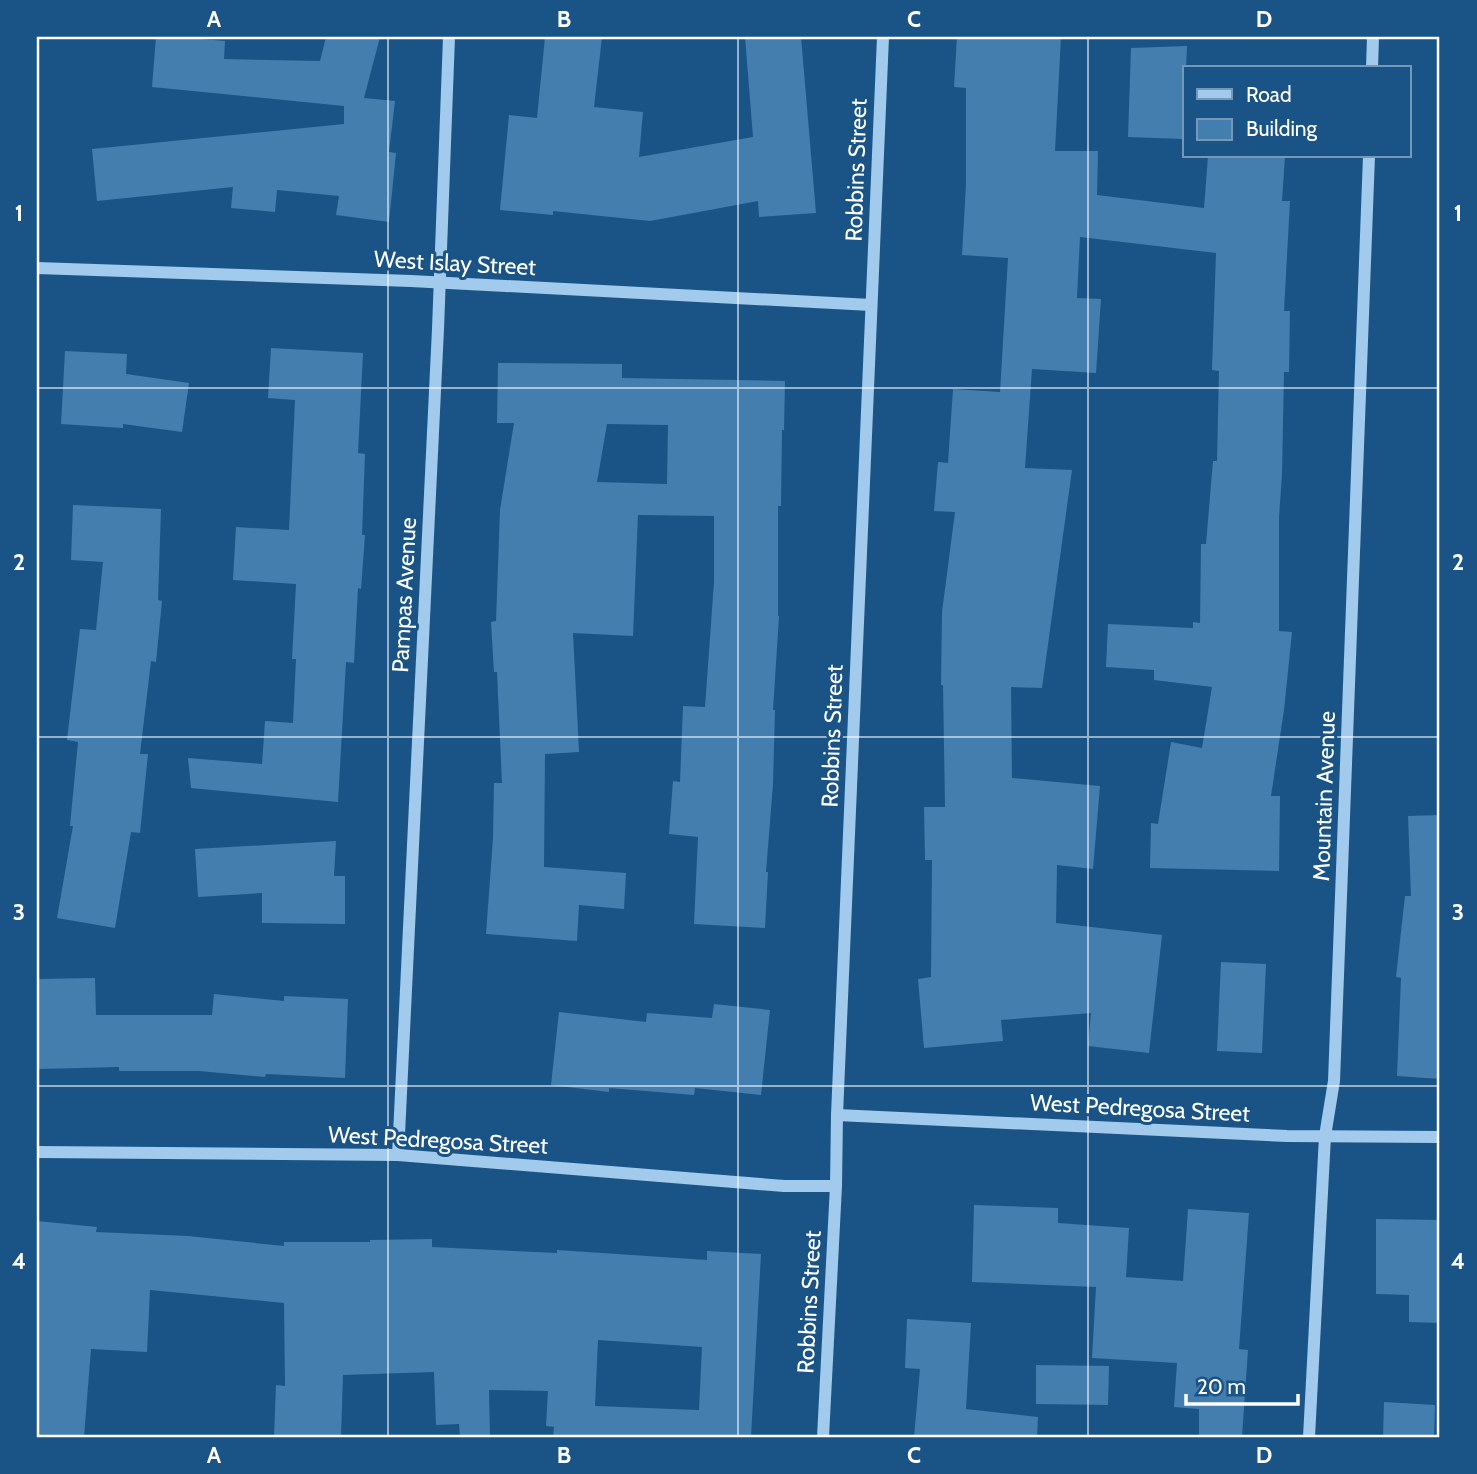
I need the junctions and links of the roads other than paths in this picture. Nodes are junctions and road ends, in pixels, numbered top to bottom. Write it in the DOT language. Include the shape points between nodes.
graph roads {
  1 [pos="449,37"];
  2 [pos="883,37"];
  3 [pos="1373,37"];
  4 [pos="1372,66"];
  5 [pos="1369,158"];
  6 [pos="37,268"];
  7 [pos="440,283"];
  8 [pos="871,305"];
  9 [pos="837,1115"];
  10 [pos="1325,1136"];
  11 [pos="1440,1137"];
  12 [pos="37,1152"];
  13 [pos="398,1155"];
  14 [pos="836,1186"];
  15 [pos="823,1437"];
  16 [pos="1309,1437"];
  1 -- 7 [label="street, Pampas Avenue"];
  2 -- 8 [label="street, Robbins Street"];
  3 -- 4 [label="street"];
  5 -- 10 [label="street, Mountain Avenue" via="1334,1081"];
  6 -- 7 [label="street, West Islay Street"];
  7 -- 8 [label="street, West Islay Street"];
  7 -- 13 [label="street, Pampas Avenue"];
  8 -- 9 [label="street, Robbins Street"];
  9 -- 10 [label="street, West Pedregosa Street"];
  9 -- 14 [label="street, Robbins Street"];
  10 -- 11 [label="street, West Pedregosa Street"];
  10 -- 16 [label="street, Mountain Avenue"];
  12 -- 13 [label="street, West Pedregosa Street"];
  13 -- 14 [label="street, West Pedregosa Street" via="784,1186"];
  14 -- 15 [label="street, Robbins Street"];
}
